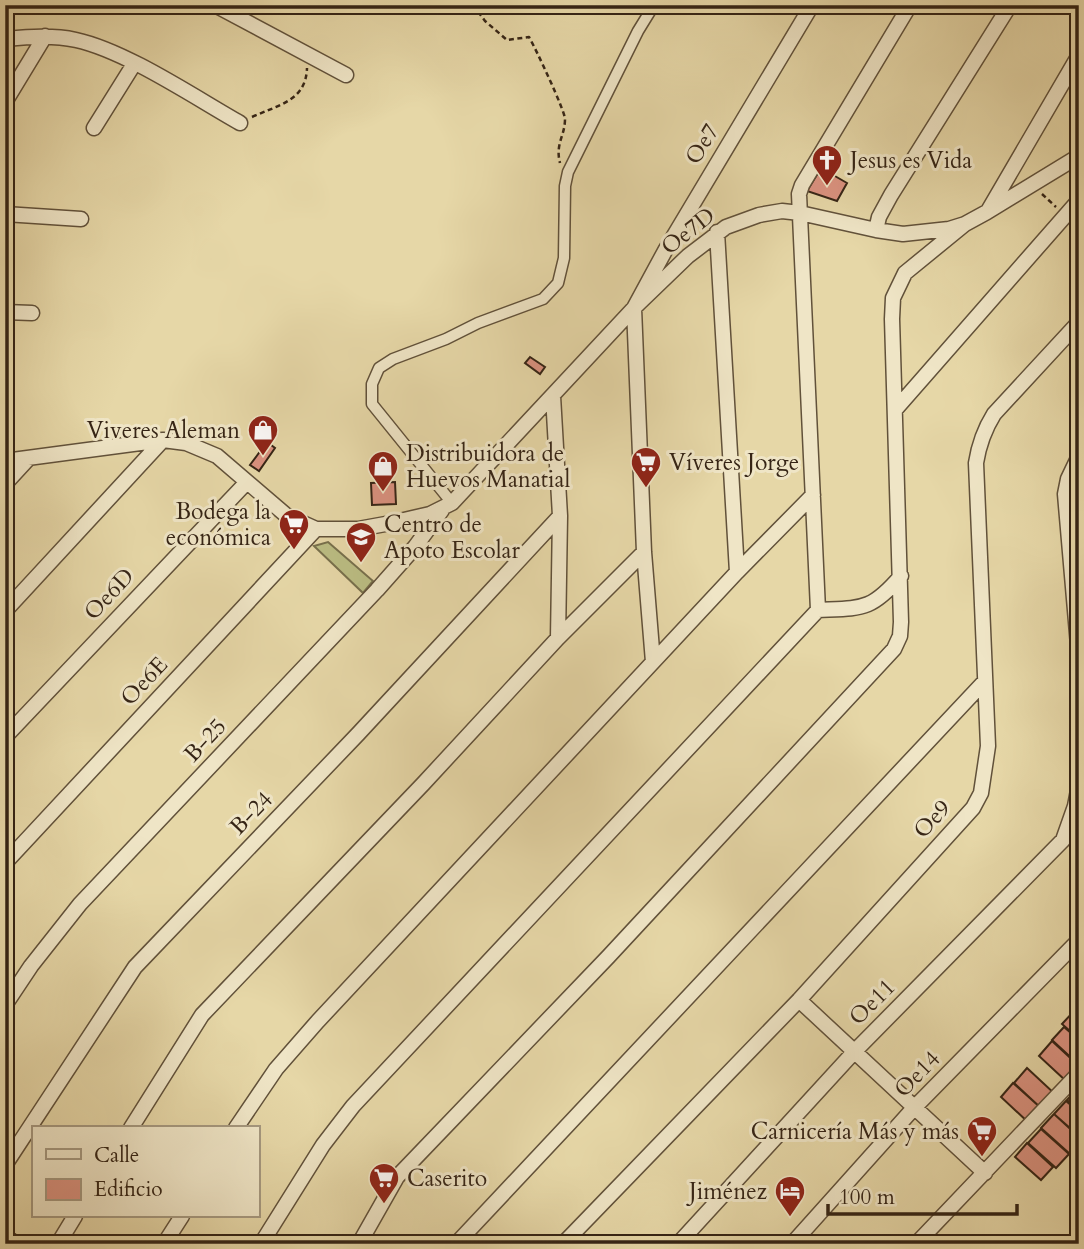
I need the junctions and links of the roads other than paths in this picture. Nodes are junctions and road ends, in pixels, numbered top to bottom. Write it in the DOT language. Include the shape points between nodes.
graph roads {
  1 [pos="215,5"];
  2 [pos="654,5"];
  3 [pos="812,5"];
  4 [pos="910,5"];
  5 [pos="1010,5"];
  6 [pos="46,36"];
  7 [pos="5,39"];
  8 [pos="1079,55"];
  9 [pos="134,64"];
  10 [pos="346,75"];
  11 [pos="5,102"];
  12 [pos="240,122"];
  13 [pos="94,128"];
  14 [pos="1079,156"];
  15 [pos="1079,200"];
  16 [pos="800,212"];
  17 [pos="987,212"];
  18 [pos="5,214"];
  19 [pos="81,219"];
  20 [pos="965,224"];
  21 [pos="876,230"];
  22 [pos="717,232"];
  23 [pos="634,308"];
  24 [pos="5,312"];
  25 [pos="32,313"];
  26 [pos="1079,322"];
  27 [pos="553,396"];
  28 [pos="895,410"];
  29 [pos="163,440"];
  30 [pos="1079,456"];
  31 [pos="28,459"];
  32 [pos="5,461"];
  33 [pos="246,483"];
  34 [pos="5,484"];
  35 [pos="813,495"];
  36 [pos="447,506"];
  37 [pos="560,516"];
  38 [pos="316,529"];
  39 [pos="644,552"];
  40 [pos="737,572"];
  41 [pos="901,576"];
  42 [pos="818,610"];
  43 [pos="5,611"];
  44 [pos="1078,633"];
  45 [pos="558,638"];
  46 [pos="1079,657"];
  47 [pos="653,662"];
  48 [pos="984,682"];
  49 [pos="5,737"];
  50 [pos="1079,785"];
  51 [pos="5,863"];
  52 [pos="1079,940"];
  53 [pos="799,1000"];
  54 [pos="5,1005"];
  55 [pos="854,1052"];
  56 [pos="1079,1073"];
  57 [pos="914,1110"];
  58 [pos="132,1126"];
  59 [pos="237,1126"];
  60 [pos="5,1165"];
  61 [pos="985,1173"];
  62 [pos="74,1218"];
  63 [pos="181,1218"];
  64 [pos="58,1244"];
  65 [pos="164,1244"];
  66 [pos="261,1244"];
  67 [pos="359,1244"];
  68 [pos="456,1244"];
  69 [pos="563,1244"];
  70 [pos="678,1244"];
  71 [pos="792,1244"];
  72 [pos="916,1244"];
  1 -- 10 [label="street"];
  2 -- 36 [label="street" via="568,172 564,258 558,283 543,299 393,359 379,368 372,384 372,404"];
  3 -- 23 [label="street, Oe7"];
  4 -- 16 [label="street" via="802,185"];
  5 -- 21 [label="street" via="891,195"];
  6 -- 7 [label="street"];
  6 -- 9 [label="street" via="101,47"];
  6 -- 11 [label="street"];
  8 -- 17 [label="street"];
  9 -- 12 [label="street"];
  9 -- 13 [label="street"];
  14 -- 17 [label="street, Oe7D"];
  15 -- 28 [label="street"];
  16 -- 21 [label="street, Oe7D"];
  16 -- 22 [label="street, Oe7D" via="759,215"];
  16 -- 35 [label="street"];
  17 -- 20 [label="street, Oe7D"];
  18 -- 19 [label="street"];
  20 -- 21 [label="street, Oe7D" via="914,233"];
  20 -- 28 [label="street" via="905,273 893,298"];
  22 -- 23 [label="street, Oe7D"];
  22 -- 40 [label="street"];
  23 -- 27 [label="street, Oe7D"];
  23 -- 39 [label="street"];
  24 -- 25 [label="street"];
  26 -- 48 [label="street, Oe9" via="994,414 978,448"];
  27 -- 36 [label="street, Oe7D"];
  27 -- 37 [label="street"];
  28 -- 41 [label="street"];
  29 -- 31 [label="street"];
  29 -- 33 [label="street" via="201,447"];
  29 -- 43 [label="street"];
  30 -- 44 [label="street" via="1065,495"];
  31 -- 32 [label="street"];
  31 -- 34 [label="street"];
  33 -- 38 [label="street" via="287,516"];
  33 -- 49 [label="street, Oe6D"];
  35 -- 40 [label="street"];
  35 -- 42 [label="street"];
  36 -- 38 [label="street" via="358,529"];
  36 -- 54 [label="street, B-25" via="377,590 80,904"];
  37 -- 45 [label="street"];
  37 -- 60 [label="street, B-24" via="135,967"];
  38 -- 51 [label="street, Oe6E"];
  39 -- 45 [label="street"];
  39 -- 47 [label="street"];
  40 -- 47 [label="street"];
  41 -- 42 [label="street" via="875,602"];
  41 -- 67 [label="street" via="900,636 894,649 397,1177"];
  42 -- 66 [label="street" via="353,1105"];
  44 -- 46 [label="street"];
  45 -- 58 [label="street" via="202,1014"];
  47 -- 59 [label="street" via="310,1029"];
  48 -- 53 [label="street, Oe9" via="988,746 981,793 973,808"];
  48 -- 68 [label="street"];
  50 -- 55 [label="street, Oe11" via="1063,840"];
  52 -- 57 [label="street, Oe14"];
  53 -- 55 [label="street"];
  53 -- 69 [label="street, Oe9"];
  55 -- 57 [label="street"];
  55 -- 70 [label="street, Oe11"];
  56 -- 61 [label="street"];
  57 -- 61 [label="street"];
  57 -- 71 [label="street, Oe14"];
  61 -- 72 [label="street"];
  62 -- 64 [label="street"];
  63 -- 65 [label="street"];
}
